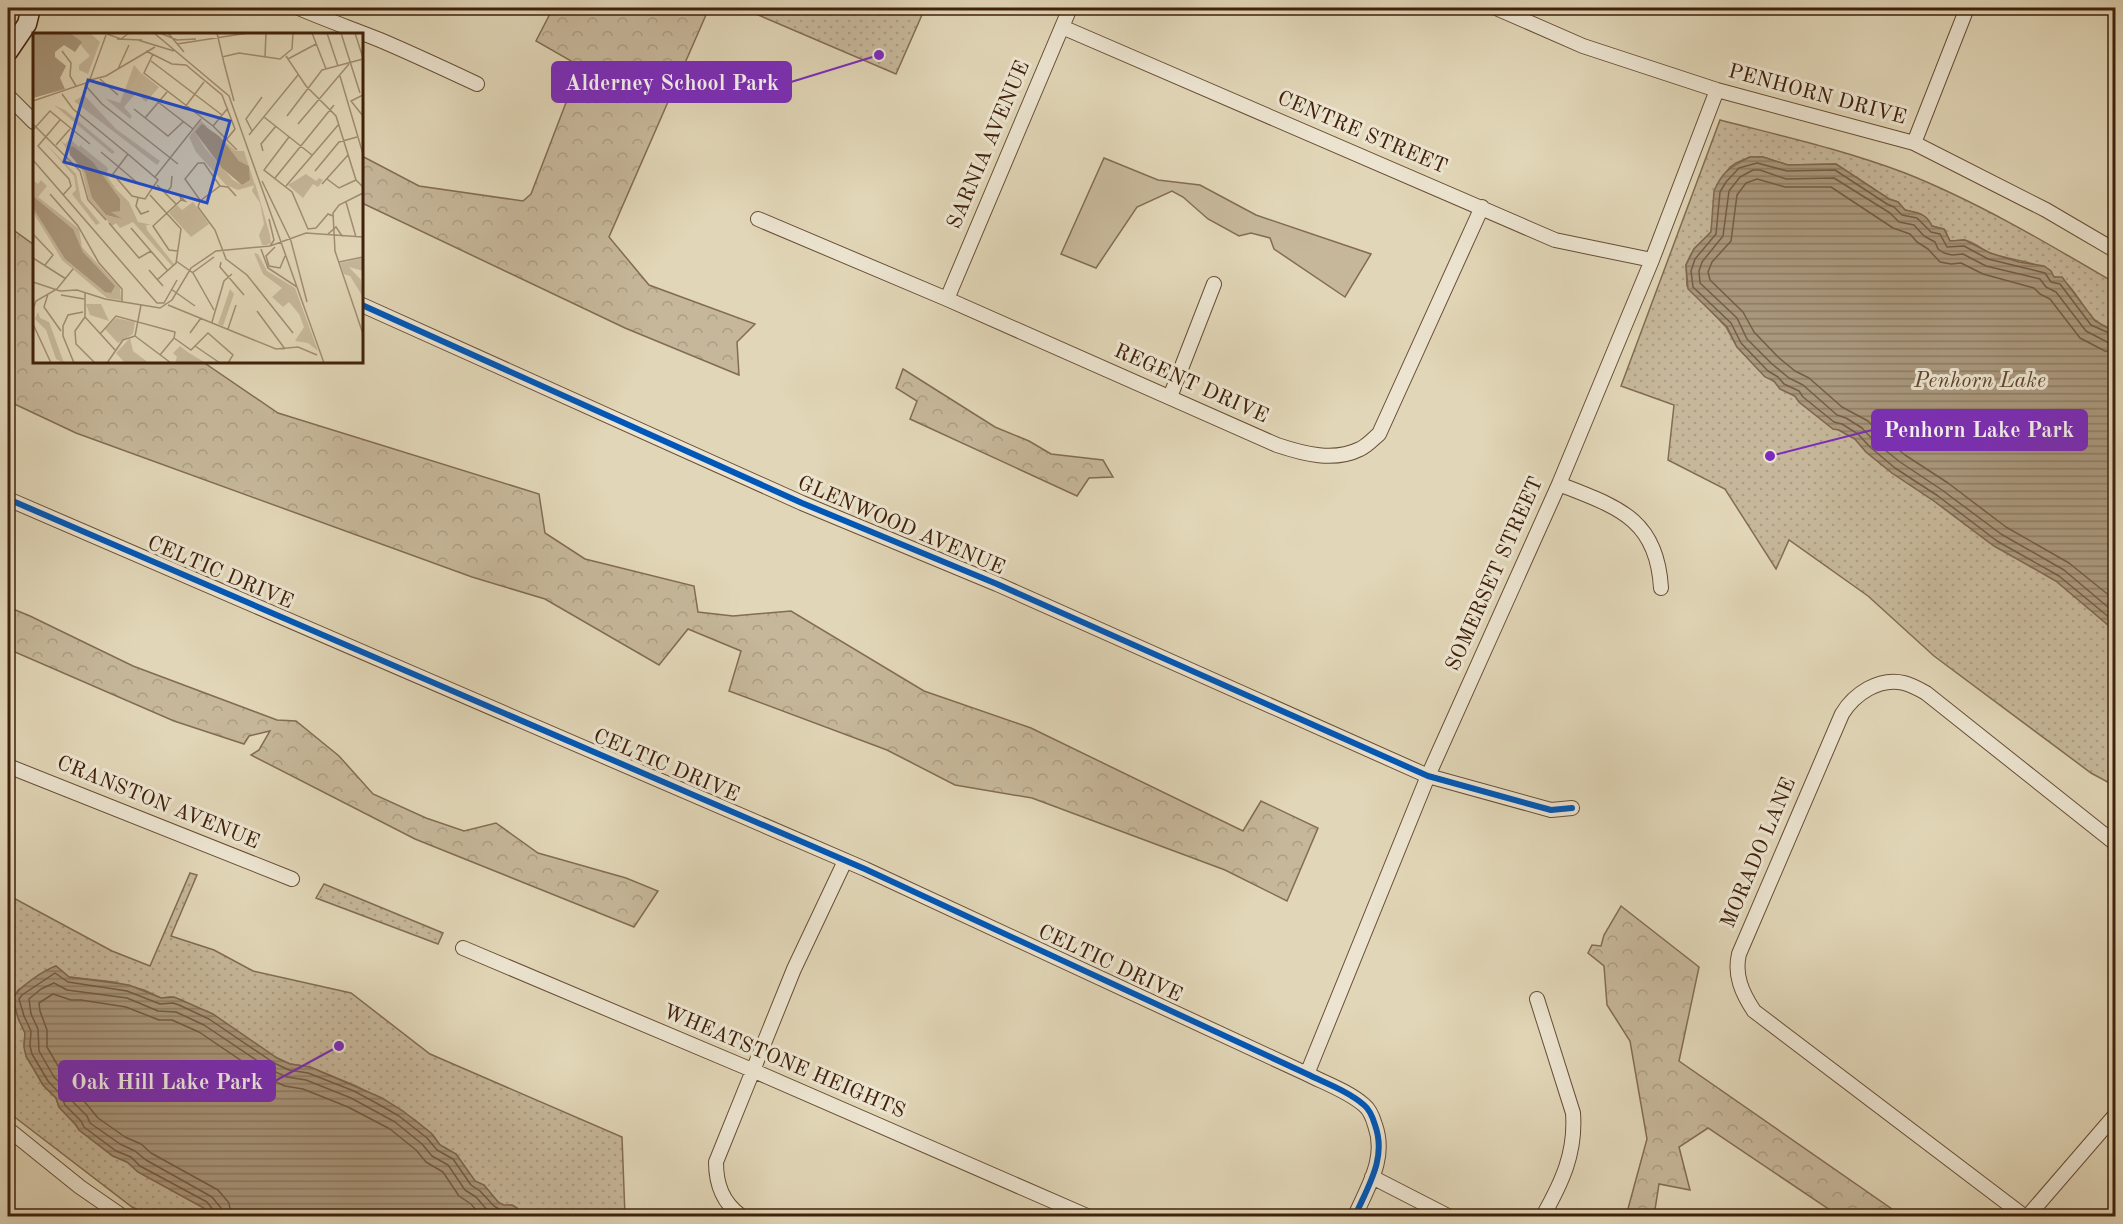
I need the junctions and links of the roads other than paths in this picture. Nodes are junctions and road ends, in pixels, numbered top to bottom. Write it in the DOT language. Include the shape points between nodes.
graph roads {
  1 [pos="31,8"];
  2 [pos="299,8"];
  3 [pos="1070,8"];
  4 [pos="1496,8"];
  5 [pos="1967,8"];
  6 [pos="1062,27"];
  7 [pos="360,33"];
  8 [pos="363,34"];
  9 [pos="8,52"];
  10 [pos="477,84"];
  11 [pos="1717,90"];
  12 [pos="8,96"];
  13 [pos="33,121"];
  14 [pos="1914,143"];
  15 [pos="1482,207"];
  16 [pos="758,219"];
  17 [pos="2115,251"];
  18 [pos="1652,260"];
  19 [pos="1214,284"];
  20 [pos="947,298"];
  21 [pos="363,305"];
  22 [pos="1170,397"];
  23 [pos="1559,484"];
  24 [pos="8,499"];
  25 [pos="1661,588"];
  26 [pos="8,766"];
  27 [pos="1428,776"];
  28 [pos="1572,808"];
  29 [pos="2115,844"];
  30 [pos="845,861"];
  31 [pos="292,879"];
  32 [pos="463,948"];
  33 [pos="1537,999"];
  34 [pos="752,1070"];
  35 [pos="1307,1074"];
  36 [pos="2115,1114"];
  37 [pos="8,1129"];
  38 [pos="1372,1177"];
  39 [pos="122,1216"];
  40 [pos="741,1216"];
  41 [pos="1087,1216"];
  42 [pos="1354,1216"];
  43 [pos="1448,1216"];
  44 [pos="1543,1216"];
  45 [pos="2026,1216"];
  1 -- 9 [label="main road" via="27,24"];
  2 -- 7 [label="street"];
  3 -- 6 [label="street, SARNIA AVENUE"];
  4 -- 11 [label="street, PENHORN DRIVE" via="1583,46"];
  5 -- 14 [label="street"];
  6 -- 15 [label="street, CENTRE STREET"];
  6 -- 20 [label="street, SARNIA AVENUE"];
  8 -- 10 [label="street"];
  11 -- 14 [label="street, PENHORN DRIVE"];
  11 -- 18 [label="street, SOMERSET STREET"];
  12 -- 13 [label="street"];
  14 -- 17 [label="street, PENHORN DRIVE" via="2036,204"];
  15 -- 18 [label="street, CENTRE STREET" via="1555,240"];
  15 -- 22 [label="street, REGENT DRIVE" via="1389,414 1379,434 1362,448 1330,456 1297,452"];
  16 -- 20 [label="street, REGENT DRIVE"];
  18 -- 23 [label="street, SOMERSET STREET"];
  19 -- 22 [label="street"];
  20 -- 22 [label="street, REGENT DRIVE"];
  21 -- 27 [label="street, GLENWOOD AVENUE" via="802,503 997,584"];
  23 -- 25 [label="street" via="1593,497 1639,525 1649,537 1660,570"];
  23 -- 27 [label="street, SOMERSET STREET"];
  24 -- 30 [label="street, CELTIC DRIVE"];
  26 -- 31 [label="street, CRANSTON AVENUE"];
  27 -- 28 [label="street, GLENWOOD AVENUE" via="1551,810"];
  27 -- 35 [label="street, SOMERSET STREET"];
  29 -- 45 [label="street, MORADO LANE" via="1926,693 1904,683 1883,684 1862,692 1842,714 1739,954 1740,987 1754,1011"];
  30 -- 34 [label="street"];
  30 -- 35 [label="street, CELTIC DRIVE"];
  32 -- 34 [label="street, WHEATSTONE HEIGHTS"];
  33 -- 44 [label="street" via="1574,1126 1567,1168"];
  34 -- 40 [label="street" via="716,1161 719,1189"];
  34 -- 41 [label="street, WHEATSTONE HEIGHTS"];
  35 -- 38 [label="street, CELTIC DRIVE" via="1365,1106 1379,1137 1380,1155"];
  36 -- 45 [label="street"];
  37 -- 39 [label="street"];
  38 -- 42 [label="street, CELTIC DRIVE"];
  38 -- 43 [label="street"];
}
